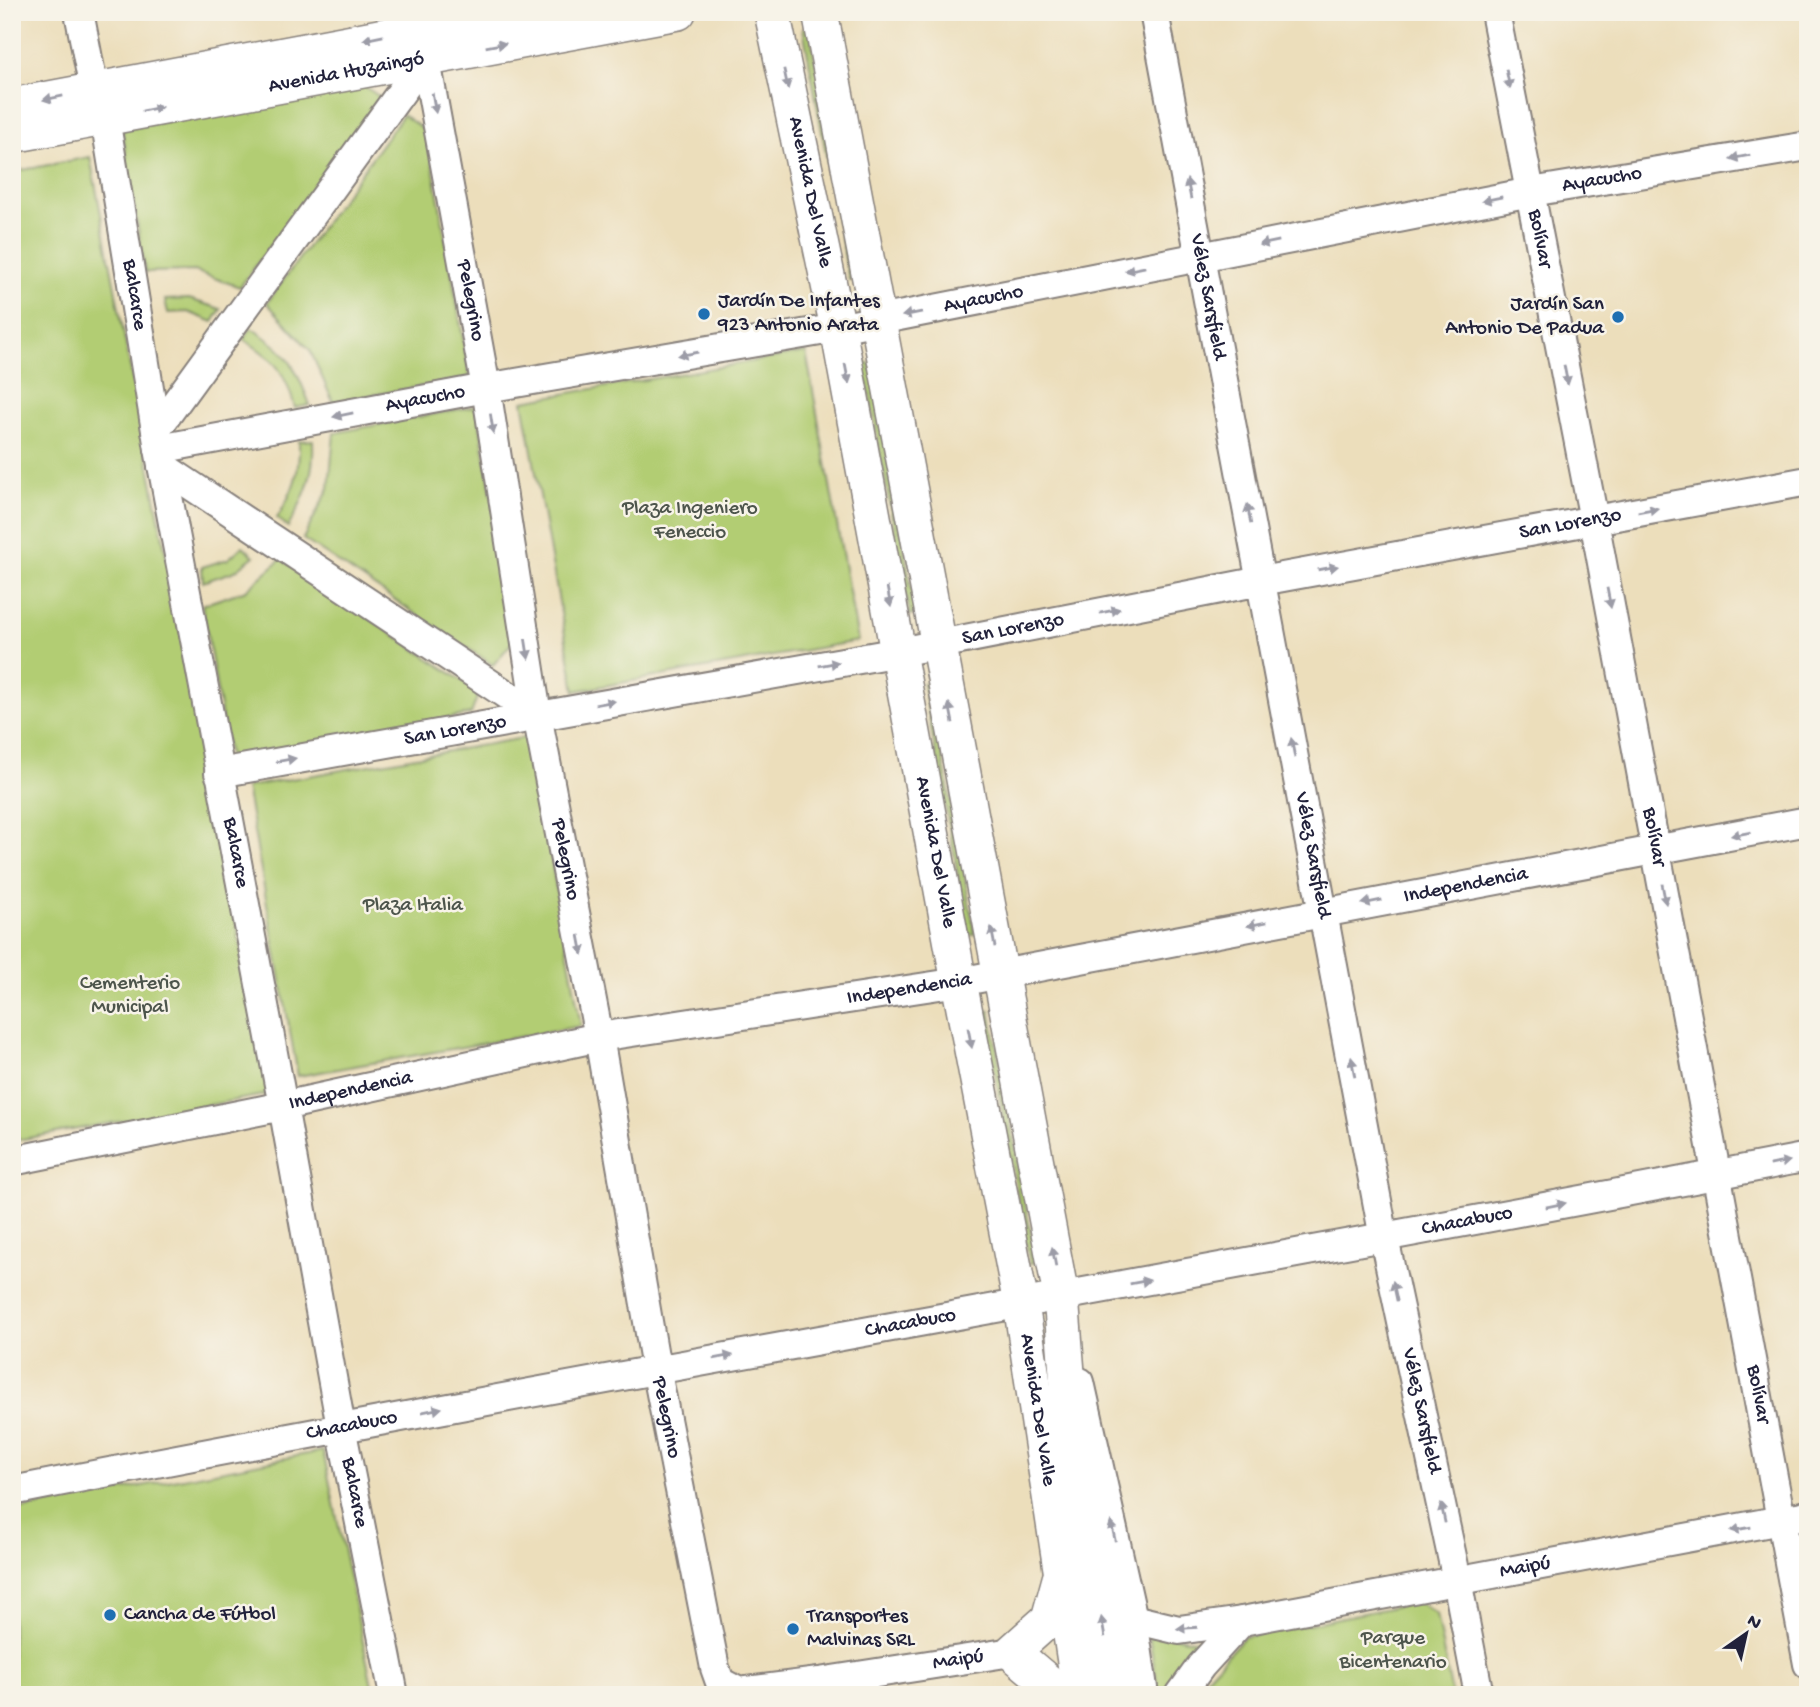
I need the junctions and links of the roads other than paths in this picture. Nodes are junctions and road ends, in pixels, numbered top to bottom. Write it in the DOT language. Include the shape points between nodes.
graph roads {
  1 [pos="79,12"];
  2 [pos="512,12"];
  3 [pos="678,12"];
  4 [pos="772,12"];
  5 [pos="820,12"];
  6 [pos="1154,12"];
  7 [pos="1495,12"];
  8 [pos="421,33"];
  9 [pos="99,104"];
  10 [pos="12,106"];
  11 [pos="12,135"];
  12 [pos="1808,145"];
  13 [pos="1531,192"];
  14 [pos="1202,256"];
  15 [pos="877,320"];
  16 [pos="838,328"];
  17 [pos="486,388"];
  18 [pos="159,448"];
  19 [pos="1808,481"];
  20 [pos="1594,520"];
  21 [pos="1261,581"];
  22 [pos="939,645"];
  23 [pos="899,652"];
  24 [pos="537,715"];
  25 [pos="219,773"];
  26 [pos="1808,821"];
  27 [pos="1656,849"];
  28 [pos="1324,911"];
  29 [pos="1000,974"];
  30 [pos="959,982"];
  31 [pos="598,1037"];
  32 [pos="283,1106"];
  33 [pos="1808,1157"];
  34 [pos="12,1161"];
  35 [pos="1717,1175"];
  36 [pos="1384,1238"];
  37 [pos="1061,1296"];
  38 [pos="1021,1304"];
  39 [pos="656,1368"];
  40 [pos="341,1427"];
  41 [pos="12,1491"];
  42 [pos="1794,1518"];
  43 [pos="1062,1571"];
  44 [pos="1457,1580"];
  45 [pos="1133,1619"];
  46 [pos="1242,1621"];
  47 [pos="1012,1652"];
  48 [pos="1808,1664"];
  49 [pos="739,1692"];
  50 [pos="394,1695"];
  51 [pos="1063,1695"];
  52 [pos="1080,1695"];
  53 [pos="1115,1695"];
  54 [pos="1144,1695"];
  55 [pos="1180,1695"];
  56 [pos="1479,1695"];
  1 -- 9 [label="street, Balcarce"];
  2 -- 8 [label="main road, Avenida Ituzaingó"];
  8 -- 3 [label="main road, Avenida Ituzaingó, one-way"];
  4 -- 16 [label="main road, Avenida Del Valle, one-way"];
  5 -- 15 [label="main road, Avenida Del Valle"];
  14 -- 6 [label="street, Vélez Sarsfield, one-way"];
  7 -- 13 [label="street, Bolívar, one-way"];
  8 -- 9 [label="main road, Avenida Ituzaingó"];
  8 -- 17 [label="street, Pelegrino, one-way"];
  8 -- 18 [label="street"];
  9 -- 10 [label="main road, Avenida Ituzaingó, one-way"];
  9 -- 11 [label="main road, Avenida Ituzaingó"];
  9 -- 18 [label="street, Balcarce"];
  12 -- 13 [label="street, Ayacucho, one-way"];
  13 -- 14 [label="street, Ayacucho, one-way"];
  13 -- 20 [label="street, Bolívar, one-way"];
  14 -- 15 [label="street, Ayacucho, one-way"];
  21 -- 14 [label="street, Vélez Sarsfield, one-way"];
  15 -- 16 [label="street, Ayacucho"];
  15 -- 22 [label="main road, Avenida Del Valle"];
  16 -- 17 [label="street, Ayacucho, one-way"];
  16 -- 23 [label="main road, Avenida Del Valle, one-way"];
  17 -- 18 [label="street, Ayacucho, one-way"];
  17 -- 24 [label="street, Pelegrino, one-way"];
  18 -- 24 [label="street"];
  18 -- 25 [label="street, Balcarce"];
  20 -- 19 [label="street, San Lorenzo, one-way"];
  21 -- 20 [label="street, San Lorenzo, one-way"];
  20 -- 27 [label="street, Bolívar, one-way"];
  22 -- 21 [label="street, San Lorenzo, one-way"];
  28 -- 21 [label="street, Vélez Sarsfield, one-way"];
  22 -- 23 [label="street, San Lorenzo"];
  29 -- 22 [label="main road, Avenida Del Valle, one-way"];
  24 -- 23 [label="street, San Lorenzo, one-way"];
  23 -- 30 [label="main road, Avenida Del Valle"];
  25 -- 24 [label="street, San Lorenzo, one-way"];
  24 -- 31 [label="street, Pelegrino, one-way"];
  25 -- 32 [label="street, Balcarce"];
  26 -- 27 [label="street, Independencia, one-way"];
  27 -- 28 [label="street, Independencia, one-way"];
  27 -- 35 [label="street, Bolívar, one-way"];
  28 -- 29 [label="street, Independencia, one-way"];
  36 -- 28 [label="street, Vélez Sarsfield, one-way"];
  29 -- 30 [label="street, Independencia"];
  37 -- 29 [label="main road, Avenida Del Valle, one-way"];
  30 -- 31 [label="street, Independencia"];
  30 -- 38 [label="main road, Avenida Del Valle, one-way"];
  31 -- 32 [label="street, Independencia"];
  31 -- 39 [label="street, Pelegrino"];
  32 -- 34 [label="street, Independencia"];
  32 -- 40 [label="street, Balcarce"];
  35 -- 33 [label="street, Chacabuco, one-way"];
  36 -- 35 [label="street, Chacabuco, one-way"];
  35 -- 42 [label="street, Bolívar"];
  37 -- 36 [label="street, Chacabuco, one-way"];
  44 -- 36 [label="street, Vélez Sarsfield, one-way"];
  37 -- 38 [label="street, Chacabuco"];
  45 -- 37 [label="street, Avenida Del Valle, one-way"];
  53 -- 37 [label="main road, Avenida Del Valle, one-way" via="1073,1450"];
  39 -- 38 [label="street, Chacabuco, one-way"];
  38 -- 43 [label="main road, Avenida Del Valle"];
  40 -- 39 [label="street, Chacabuco, one-way"];
  39 -- 49 [label="street, Pelegrino" via="715,1668 720,1682"];
  40 -- 41 [label="street, Chacabuco"];
  40 -- 50 [label="street, Balcarce"];
  42 -- 44 [label="street, Maipú, one-way"];
  42 -- 48 [label="street, Bolívar"];
  43 -- 47 [label="main road" via="1049,1619"];
  43 -- 52 [label="main road, Avenida Del Valle"];
  44 -- 46 [label="street, Maipú"];
  44 -- 56 [label="street, Vélez Sarsfield"];
  46 -- 45 [label="street, Maipú, one-way" via="1179,1630"];
  45 -- 54 [label="street, Avenida Del Valle"];
  46 -- 55 [label="street"];
  47 -- 49 [label="street, Maipú"];
  47 -- 51 [label="main road"];
}
